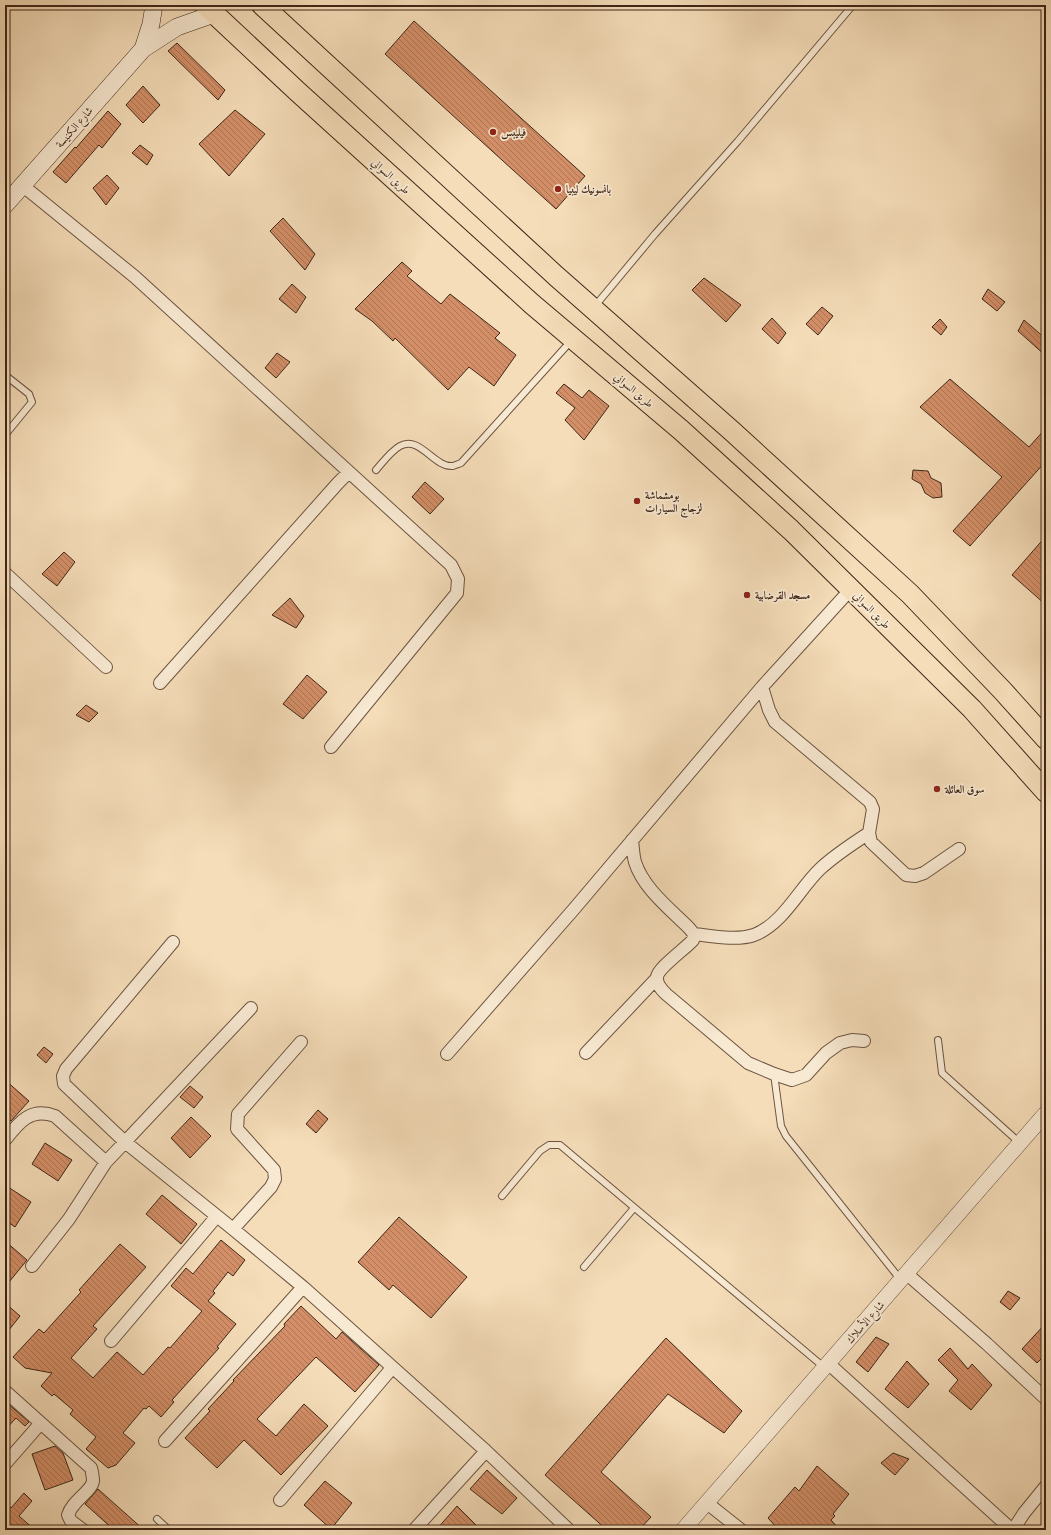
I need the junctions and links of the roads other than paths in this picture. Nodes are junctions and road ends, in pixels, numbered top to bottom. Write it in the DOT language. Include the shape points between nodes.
graph roads {
  1 [pos="154,5"];
  2 [pos="262,5"];
  3 [pos="854,5"];
  4 [pos="210,9"];
  5 [pos="142,49"];
  6 [pos="22,185"];
  7 [pos="5,205"];
  8 [pos="593,308"];
  9 [pos="573,338"];
  10 [pos="5,375"];
  11 [pos="5,435"];
  12 [pos="376,470"];
  13 [pos="349,472"];
  14 [pos="5,574"];
  15 [pos="851,589"];
  16 [pos="106,667"];
  17 [pos="160,683"];
  18 [pos="762,687"];
  19 [pos="1046,739"];
  20 [pos="331,747"];
  21 [pos="1046,792"];
  22 [pos="869,833"];
  23 [pos="632,840"];
  24 [pos="958,849"];
  25 [pos="694,934"];
  26 [pos="173,942"];
  27 [pos="657,978"];
  28 [pos="251,1008"];
  29 [pos="938,1040"];
  30 [pos="864,1041"];
  31 [pos="301,1042"];
  32 [pos="586,1053"];
  33 [pos="447,1054"];
  34 [pos="774,1074"];
  35 [pos="1046,1114"];
  36 [pos="5,1140"];
  37 [pos="125,1142"];
  38 [pos="1020,1143"];
  39 [pos="106,1162"];
  40 [pos="502,1196"];
  41 [pos="634,1208"];
  42 [pos="217,1216"];
  43 [pos="233,1229"];
  44 [pos="32,1266"];
  45 [pos="584,1267"];
  46 [pos="904,1278"];
  47 [pos="303,1287"];
  48 [pos="110,1341"];
  49 [pos="827,1366"];
  50 [pos="392,1368"];
  51 [pos="5,1391"];
  52 [pos="1046,1399"];
  53 [pos="40,1424"];
  54 [pos="165,1441"];
  55 [pos="486,1451"];
  56 [pos="5,1464"];
  57 [pos="1046,1486"];
  58 [pos="280,1500"];
  59 [pos="707,1503"];
  60 [pos="156,1519"];
  61 [pos="83,1530"];
  62 [pos="169,1530"];
  63 [pos="414,1530"];
  64 [pos="569,1530"];
  65 [pos="683,1530"];
  66 [pos="741,1530"];
  67 [pos="1012,1530"];
  1 -- 5 [label="main road, شارع الكنيسة" via="151,24"];
  2 -- 8 [label="highway"];
  3 -- 8 [label="lane"];
  4 -- 5 [label="main road, شارع الكنيسة"];
  4 -- 9 [label="highway, طريق السواني" via="298,92"];
  5 -- 6 [label="main road, شارع الكنيسة"];
  6 -- 7 [label="main road, شارع الكنيسة"];
  6 -- 13 [label="street" via="135,277"];
  8 -- 19 [label="highway" via="910,594"];
  9 -- 12 [label="lane" via="461,463 445,465 414,444 406,444 399,446"];
  9 -- 15 [label="highway, طريق السواني" via="687,435"];
  10 -- 11 [label="lane" via="29,394 32,402"];
  13 -- 17 [label="street"];
  13 -- 20 [label="street" via="451,566 458,579 457,593"];
  14 -- 16 [label="street"];
  15 -- 18 [label="street"];
  15 -- 21 [label="highway, طريق السواني" via="972,709"];
  18 -- 22 [label="street" via="775,722 870,802 874,812"];
  18 -- 23 [label="street"];
  22 -- 24 [label="street" via="871,842 906,875 924,873"];
  22 -- 25 [label="street" via="820,869 775,922 764,930 753,935 732,938"];
  23 -- 25 [label="street" via="635,862 650,888"];
  23 -- 33 [label="street"];
  25 -- 27 [label="street" via="693,940 660,971"];
  26 -- 37 [label="street" via="66,1069 63,1076 64,1084"];
  27 -- 32 [label="street"];
  27 -- 34 [label="street" via="659,986 666,994 748,1063"];
  28 -- 37 [label="street"];
  29 -- 38 [label="lane" via="942,1073"];
  30 -- 34 [label="street" via="840,1043 826,1053 806,1076 792,1080"];
  31 -- 43 [label="street" via="238,1114 237,1129 274,1170 275,1179 271,1187"];
  34 -- 46 [label="lane" via="780,1121 786,1136"];
  35 -- 38 [label="street, شارع الأسلاك"];
  36 -- 39 [label="street" via="29,1116 38,1112 47,1113 55,1116"];
  37 -- 39 [label="street"];
  37 -- 42 [label="street"];
  38 -- 46 [label="street, شارع الأسلاك"];
  39 -- 44 [label="street" via="69,1219"];
  40 -- 41 [label="lane" via="540,1151 549,1145 560,1145"];
  41 -- 45 [label="lane"];
  41 -- 49 [label="lane"];
  42 -- 43 [label="street"];
  42 -- 48 [label="street"];
  43 -- 47 [label="street"];
  46 -- 49 [label="street, شارع الأسلاك"];
  46 -- 52 [label="street" via="987,1344"];
  47 -- 50 [label="street"];
  47 -- 54 [label="street"];
  49 -- 59 [label="street, شارع الأسلاك"];
  49 -- 67 [label="street"];
  50 -- 55 [label="street"];
  50 -- 58 [label="street"];
  51 -- 53 [label="street"];
  53 -- 56 [label="street"];
  53 -- 61 [label="street" via="91,1468 93,1482 70,1508 68,1515 71,1521"];
  55 -- 63 [label="street"];
  55 -- 64 [label="street"];
  57 -- 67 [label="street"];
  59 -- 65 [label="street, شارع الأسلاك"];
  59 -- 66 [label="street"];
  60 -- 62 [label="lane"];
}
